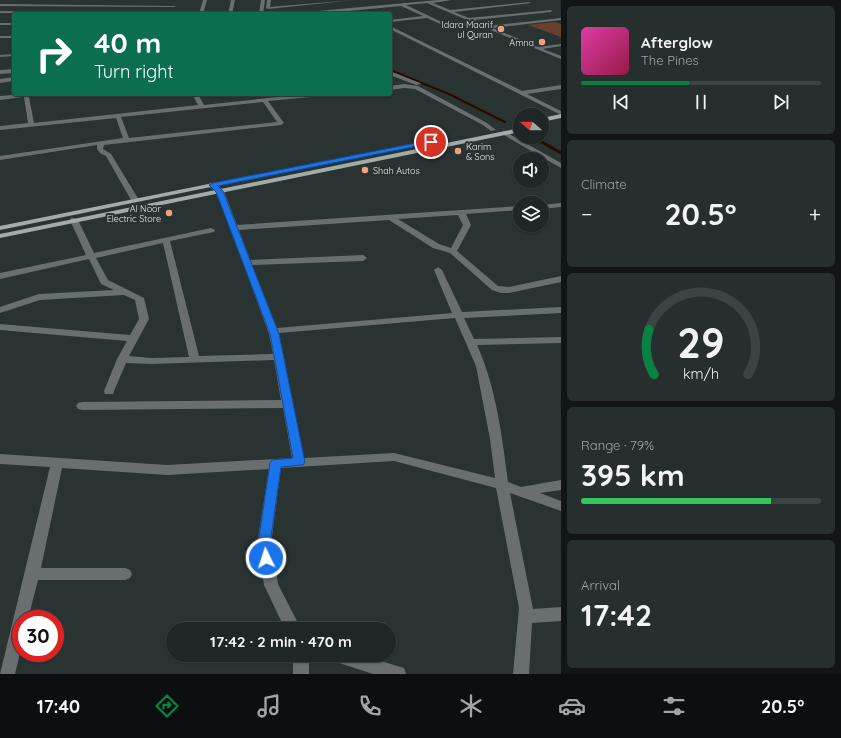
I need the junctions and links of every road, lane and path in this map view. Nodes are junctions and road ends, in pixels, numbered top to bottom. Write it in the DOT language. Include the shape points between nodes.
graph roads {
  1 [pos="5,0"];
  2 [pos="96,0"];
  3 [pos="177,0"];
  4 [pos="206,0"];
  5 [pos="233,0"];
  6 [pos="263,0"];
  7 [pos="269,0"];
  8 [pos="293,0"];
  9 [pos="316,0"];
  10 [pos="352,0"];
  11 [pos="387,0"];
  12 [pos="450,0"];
  13 [pos="521,0"];
  14 [pos="430,1"];
  15 [pos="321,3"];
  16 [pos="529,3"];
  17 [pos="398,4"];
  18 [pos="0,5"];
  19 [pos="91,6"];
  20 [pos="294,6"];
  21 [pos="174,7"];
  22 [pos="366,7"];
  23 [pos="268,8"];
  24 [pos="449,11"];
  25 [pos="0,12"];
  26 [pos="12,12"];
  27 [pos="86,12"];
  28 [pos="171,12"];
  29 [pos="202,12"];
  30 [pos="230,12"];
  31 [pos="261,12"];
  32 [pos="267,12"];
  33 [pos="310,12"];
  34 [pos="322,12"];
  35 [pos="417,12"];
  36 [pos="404,13"];
  37 [pos="429,17"];
  38 [pos="561,18"];
  39 [pos="468,19"];
  40 [pos="392,21"];
  41 [pos="476,23"];
  42 [pos="0,24"];
  43 [pos="12,24"];
  44 [pos="486,27"];
  45 [pos="392,28"];
  46 [pos="0,37"];
  47 [pos="12,37"];
  48 [pos="561,45"];
  49 [pos="536,48"];
  50 [pos="0,50"];
  51 [pos="12,50"];
  52 [pos="12,55"];
  53 [pos="0,56"];
  54 [pos="560,58"];
  55 [pos="12,71"];
  56 [pos="0,72"];
  57 [pos="392,74"];
  58 [pos="12,80"];
  59 [pos="0,81"];
  60 [pos="561,87"];
  61 [pos="392,88"];
  62 [pos="416,88"];
  63 [pos="520,93"];
  64 [pos="26,96"];
  65 [pos="196,96"];
  66 [pos="303,96"];
  67 [pos="0,98"];
  68 [pos="264,100"];
  69 [pos="202,107"];
  70 [pos="561,113"];
  71 [pos="118,116"];
  72 [pos="561,116"];
  73 [pos="549,119"];
  74 [pos="561,122"];
  75 [pos="31,125"];
  76 [pos="549,125"];
  77 [pos="513,126"];
  78 [pos="0,128"];
  79 [pos="494,130"];
  80 [pos="513,131"];
  81 [pos="504,133"];
  82 [pos="128,140"];
  83 [pos="101,144"];
  84 [pos="0,158"];
  85 [pos="561,166"];
  86 [pos="216,188"];
  87 [pos="135,200"];
  88 [pos="561,205"];
  89 [pos="549,206"];
  90 [pos="513,208"];
  91 [pos="461,212"];
  92 [pos="390,217"];
  93 [pos="74,220"];
  94 [pos="0,228"];
  95 [pos="234,228"];
  96 [pos="210,230"];
  97 [pos="0,236"];
  98 [pos="166,240"];
  99 [pos="453,251"];
  100 [pos="91,256"];
  101 [pos="362,258"];
  102 [pos="247,263"];
  103 [pos="438,270"];
  104 [pos="0,276"];
  105 [pos="561,279"];
  106 [pos="125,292"];
  107 [pos="0,310"];
  108 [pos="561,310"];
  109 [pos="458,315"];
  110 [pos="0,327"];
  111 [pos="273,331"];
  112 [pos="133,338"];
  113 [pos="561,340"];
  114 [pos="470,342"];
  115 [pos="279,357"];
  116 [pos="122,359"];
  117 [pos="195,360"];
  118 [pos="109,391"];
  119 [pos="288,404"];
  120 [pos="82,406"];
  121 [pos="0,460"];
  122 [pos="299,462"];
  123 [pos="57,463"];
  124 [pos="276,463"];
  125 [pos="502,485"];
  126 [pos="561,485"];
  127 [pos="520,492"];
  128 [pos="561,506"];
  129 [pos="32,574"];
  130 [pos="125,574"];
  131 [pos="561,614"];
  132 [pos="526,617"];
  133 [pos="290,622"];
  134 [pos="301,662"];
  135 [pos="359,662"];
  136 [pos="7,674"];
  137 [pos="301,674"];
  138 [pos="398,674"];
  139 [pos="521,674"];
  1 -- 18 [label="street"];
  2 -- 19 [label="street"];
  3 -- 21 [label="street"];
  4 -- 29 [label="street"];
  5 -- 30 [label="street"];
  6 -- 31 [label="street"];
  7 -- 23 [label="street"];
  8 -- 20 [label="street"];
  9 -- 15 [label="street"];
  10 -- 15 [label="street"];
  10 -- 22 [label="street"];
  11 -- 17 [label="street"];
  12 -- 14 [label="street"];
  13 -- 16 [label="street"];
  14 -- 17 [label="street"];
  14 -- 17 [label="street"];
  14 -- 24 [label="street"];
  15 -- 20 [label="street"];
  16 -- 24 [label="street"];
  16 -- 39 [label="street" via="554,11"];
  17 -- 22 [label="street"];
  17 -- 35 [label="street"];
  18 -- 19 [label="street"];
  19 -- 21 [label="street"];
  19 -- 27 [label="street"];
  20 -- 23 [label="street"];
  21 -- 28 [label="street"];
  22 -- 33 [label="street"];
  22 -- 34 [label="street"];
  23 -- 32 [label="street"];
  24 -- 39 [label="street"];
  25 -- 26 [label="street"];
  35 -- 36 [label="street"];
  35 -- 37 [label="street"];
  37 -- 40 [label="street"];
  37 -- 41 [label="street" via="447,26"];
  38 -- 44 [label="street"];
  39 -- 41 [label="street"];
  41 -- 44 [label="street"];
  42 -- 43 [label="street"];
  44 -- 49 [label="street"];
  45 -- 63 [label="street"];
  46 -- 47 [label="street"];
  48 -- 49 [label="street"];
  49 -- 54 [label="street"];
  50 -- 51 [label="street"];
  52 -- 53 [label="street"];
  55 -- 56 [label="street"];
  57 -- 62 [label="street" via="415,82 418,84"];
  58 -- 59 [label="street"];
  60 -- 63 [label="street"];
  61 -- 62 [label="street"];
  62 -- 79 [label="street"];
  63 -- 70 [label="street"];
  64 -- 67 [label="street"];
  64 -- 75 [label="street"];
  65 -- 69 [label="street"];
  66 -- 68 [label="street"];
  68 -- 69 [label="street"];
  68 -- 82 [label="street" via="281,124"];
  69 -- 71 [label="street"];
  71 -- 75 [label="street"];
  71 -- 82 [label="street"];
  72 -- 73 [label="main road"];
  74 -- 76 [label="main road"];
  75 -- 78 [label="street"];
  77 -- 79 [label="main road"];
  79 -- 86 [label="main road"];
  80 -- 81 [label="main road"];
  81 -- 85 [label="street"];
  81 -- 86 [label="main road"];
  82 -- 83 [label="street"];
  83 -- 84 [label="street"];
  83 -- 87 [label="street" via="100,149 109,155"];
  86 -- 87 [label="main road"];
  86 -- 93 [label="main road"];
  86 -- 95 [label="street"];
  87 -- 94 [label="main road"];
  88 -- 89 [label="street"];
  90 -- 91 [label="street"];
  91 -- 92 [label="street"];
  91 -- 99 [label="street" via="467,225"];
  92 -- 95 [label="street"];
  92 -- 99 [label="street" via="436,246"];
  93 -- 97 [label="main road"];
  93 -- 100 [label="street"];
  95 -- 102 [label="street"];
  96 -- 98 [label="street"];
  98 -- 100 [label="street"];
  98 -- 117 [label="street"];
  99 -- 105 [label="street" via="495,288 501,290"];
  100 -- 104 [label="street"];
  100 -- 106 [label="street" via="104,282"];
  101 -- 102 [label="street"];
  102 -- 111 [label="street"];
  103 -- 109 [label="street"];
  106 -- 107 [label="street" via="39,297"];
  106 -- 112 [label="street" via="139,298 144,319"];
  108 -- 109 [label="street"];
  109 -- 111 [label="street"];
  109 -- 114 [label="street"];
  110 -- 112 [label="street"];
  111 -- 115 [label="street"];
  112 -- 116 [label="street"];
  113 -- 114 [label="street"];
  114 -- 125 [label="street" via="481,366 496,439"];
  115 -- 117 [label="street"];
  115 -- 119 [label="street"];
  116 -- 117 [label="street"];
  116 -- 118 [label="street"];
  119 -- 120 [label="street"];
  119 -- 122 [label="street"];
  121 -- 123 [label="street"];
  122 -- 124 [label="street"];
  122 -- 125 [label="street" via="394,456"];
  123 -- 124 [label="street" via="167,470"];
  123 -- 129 [label="street"];
  124 -- 133 [label="street" via="264,544 271,585"];
  125 -- 127 [label="street"];
  125 -- 132 [label="street"];
  126 -- 127 [label="street"];
  127 -- 128 [label="street"];
  129 -- 130 [label="street"];
  129 -- 136 [label="street"];
  131 -- 132 [label="street"];
  132 -- 139 [label="street"];
  134 -- 137 [label="street"];
  135 -- 138 [label="street"];
}
